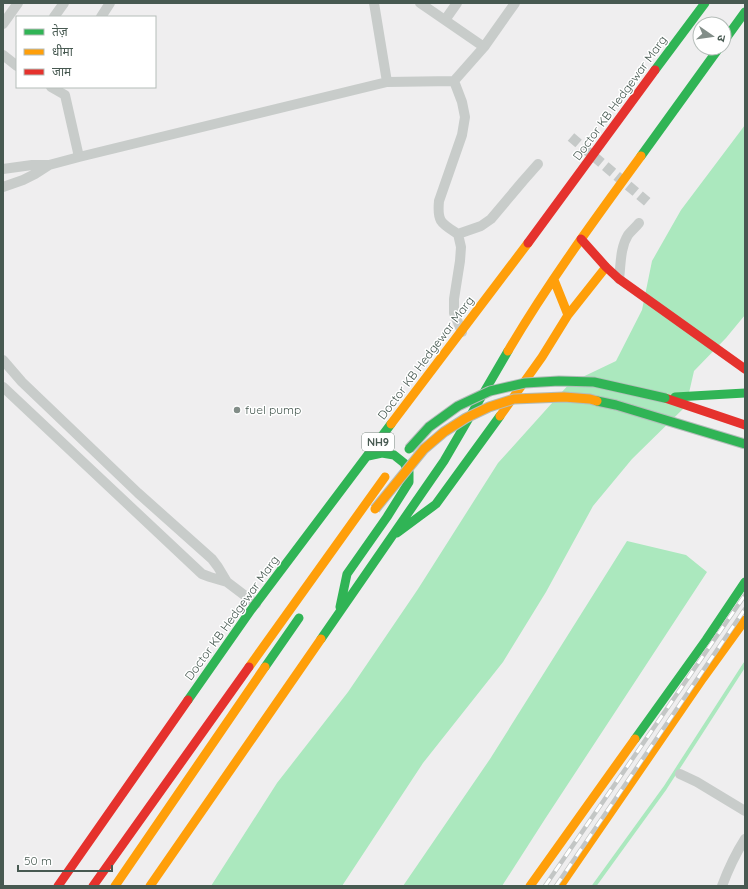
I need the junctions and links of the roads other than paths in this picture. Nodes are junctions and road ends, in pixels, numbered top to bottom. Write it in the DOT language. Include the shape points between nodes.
graph roads {
  1 [pos="18,3"];
  2 [pos="64,3"];
  3 [pos="110,3"];
  4 [pos="374,3"];
  5 [pos="420,3"];
  6 [pos="457,3"];
  7 [pos="515,3"];
  8 [pos="705,3"];
  9 [pos="745,12"];
  10 [pos="55,16"];
  11 [pos="102,16"];
  12 [pos="445,20"];
  13 [pos="3,24"];
  14 [pos="732,30"];
  15 [pos="484,48"];
  16 [pos="3,55"];
  17 [pos="713,56"];
  18 [pos="16,65"];
  19 [pos="454,81"];
  20 [pos="387,82"];
  21 [pos="54,88"];
  22 [pos="64,91"];
  23 [pos="79,157"];
  24 [pos="49,164"];
  25 [pos="538,164"];
  26 [pos="3,169"];
  27 [pos="3,187"];
  28 [pos="639,223"];
  29 [pos="458,234"];
  30 [pos="581,239"];
  31 [pos="606,267"];
  32 [pos="619,279"];
  33 [pos="554,280"];
  34 [pos="568,315"];
  35 [pos="462,332"];
  36 [pos="3,360"];
  37 [pos="745,369"];
  38 [pos="22,382"];
  39 [pos="4,389"];
  40 [pos="745,393"];
  41 [pos="665,398"];
  42 [pos="745,425"];
  43 [pos="745,444"];
  44 [pos="368,456"];
  45 [pos="370,515"];
  46 [pos="390,539"];
  47 [pos="226,582"];
  48 [pos="745,582"];
  49 [pos="256,604"];
  50 [pos="303,613"];
  51 [pos="338,615"];
  52 [pos="745,620"];
  53 [pos="680,774"];
  54 [pos="745,812"];
  55 [pos="745,839"];
  56 [pos="58,886"];
  57 [pos="93,886"];
  58 [pos="115,886"];
  59 [pos="150,886"];
  60 [pos="530,886"];
  61 [pos="560,886"];
  62 [pos="722,886"];
  1 -- 13 [label="street"];
  2 -- 10 [label="street"];
  3 -- 11 [label="street"];
  4 -- 20 [label="street"];
  5 -- 12 [label="street"];
  6 -- 12 [label="street"];
  7 -- 15 [label="street"];
  8 -- 35 [label="main road, Doctor KB Hedgewar Marg / NH9"];
  9 -- 14 [label="main road"];
  12 -- 15 [label="street"];
  15 -- 19 [label="street"];
  16 -- 18 [label="street"];
  17 -- 30 [label="main road"];
  19 -- 20 [label="street"];
  19 -- 29 [label="street" via="462,102 462,135 439,201 438,212 441,222"];
  20 -- 23 [label="street"];
  21 -- 22 [label="street"];
  22 -- 23 [label="street"];
  23 -- 24 [label="street"];
  24 -- 26 [label="street"];
  24 -- 27 [label="street" via="35,174"];
  25 -- 29 [label="street" via="491,219 482,226"];
  28 -- 32 [label="street" via="624,245"];
  29 -- 35 [label="street" via="460,261 454,313"];
  30 -- 31 [label="main road"];
  30 -- 33 [label="main road"];
  31 -- 32 [label="main road"];
  31 -- 34 [label="main road"];
  32 -- 37 [label="main road"];
  33 -- 34 [label="main road"];
  33 -- 46 [label="main road" via="520,330 444,461"];
  34 -- 46 [label="main road" via="542,356 436,504"];
  35 -- 44 [label="main road, Doctor KB Hedgewar Marg / NH9"];
  36 -- 38 [label="street"];
  38 -- 39 [label="street"];
  38 -- 47 [label="street" via="138,493 212,558"];
  39 -- 47 [label="street" via="202,574"];
  40 -- 41 [label="main road"];
  41 -- 42 [label="main road"];
  41 -- 57 [label="main road, bridge" via="594,382 525,383 490,391 458,406 429,427 384,477"];
  43 -- 45 [label="main road, bridge" via="590,399 514,399 489,407 444,432 424,449"];
  44 -- 49 [label="main road, Doctor KB Hedgewar Marg / NH9"];
  44 -- 51 [label="main road" via="382,453 394,455 404,463 409,472 409,482 347,574"];
  46 -- 51 [label="main road"];
  47 -- 49 [label="street"];
  48 -- 60 [label="main road"];
  49 -- 56 [label="main road, Doctor KB Hedgewar Marg / NH9"];
  50 -- 58 [label="main road"];
  51 -- 59 [label="main road"];
  52 -- 61 [label="main road"];
  53 -- 54 [label="street"];
  55 -- 62 [label="street"];
}
